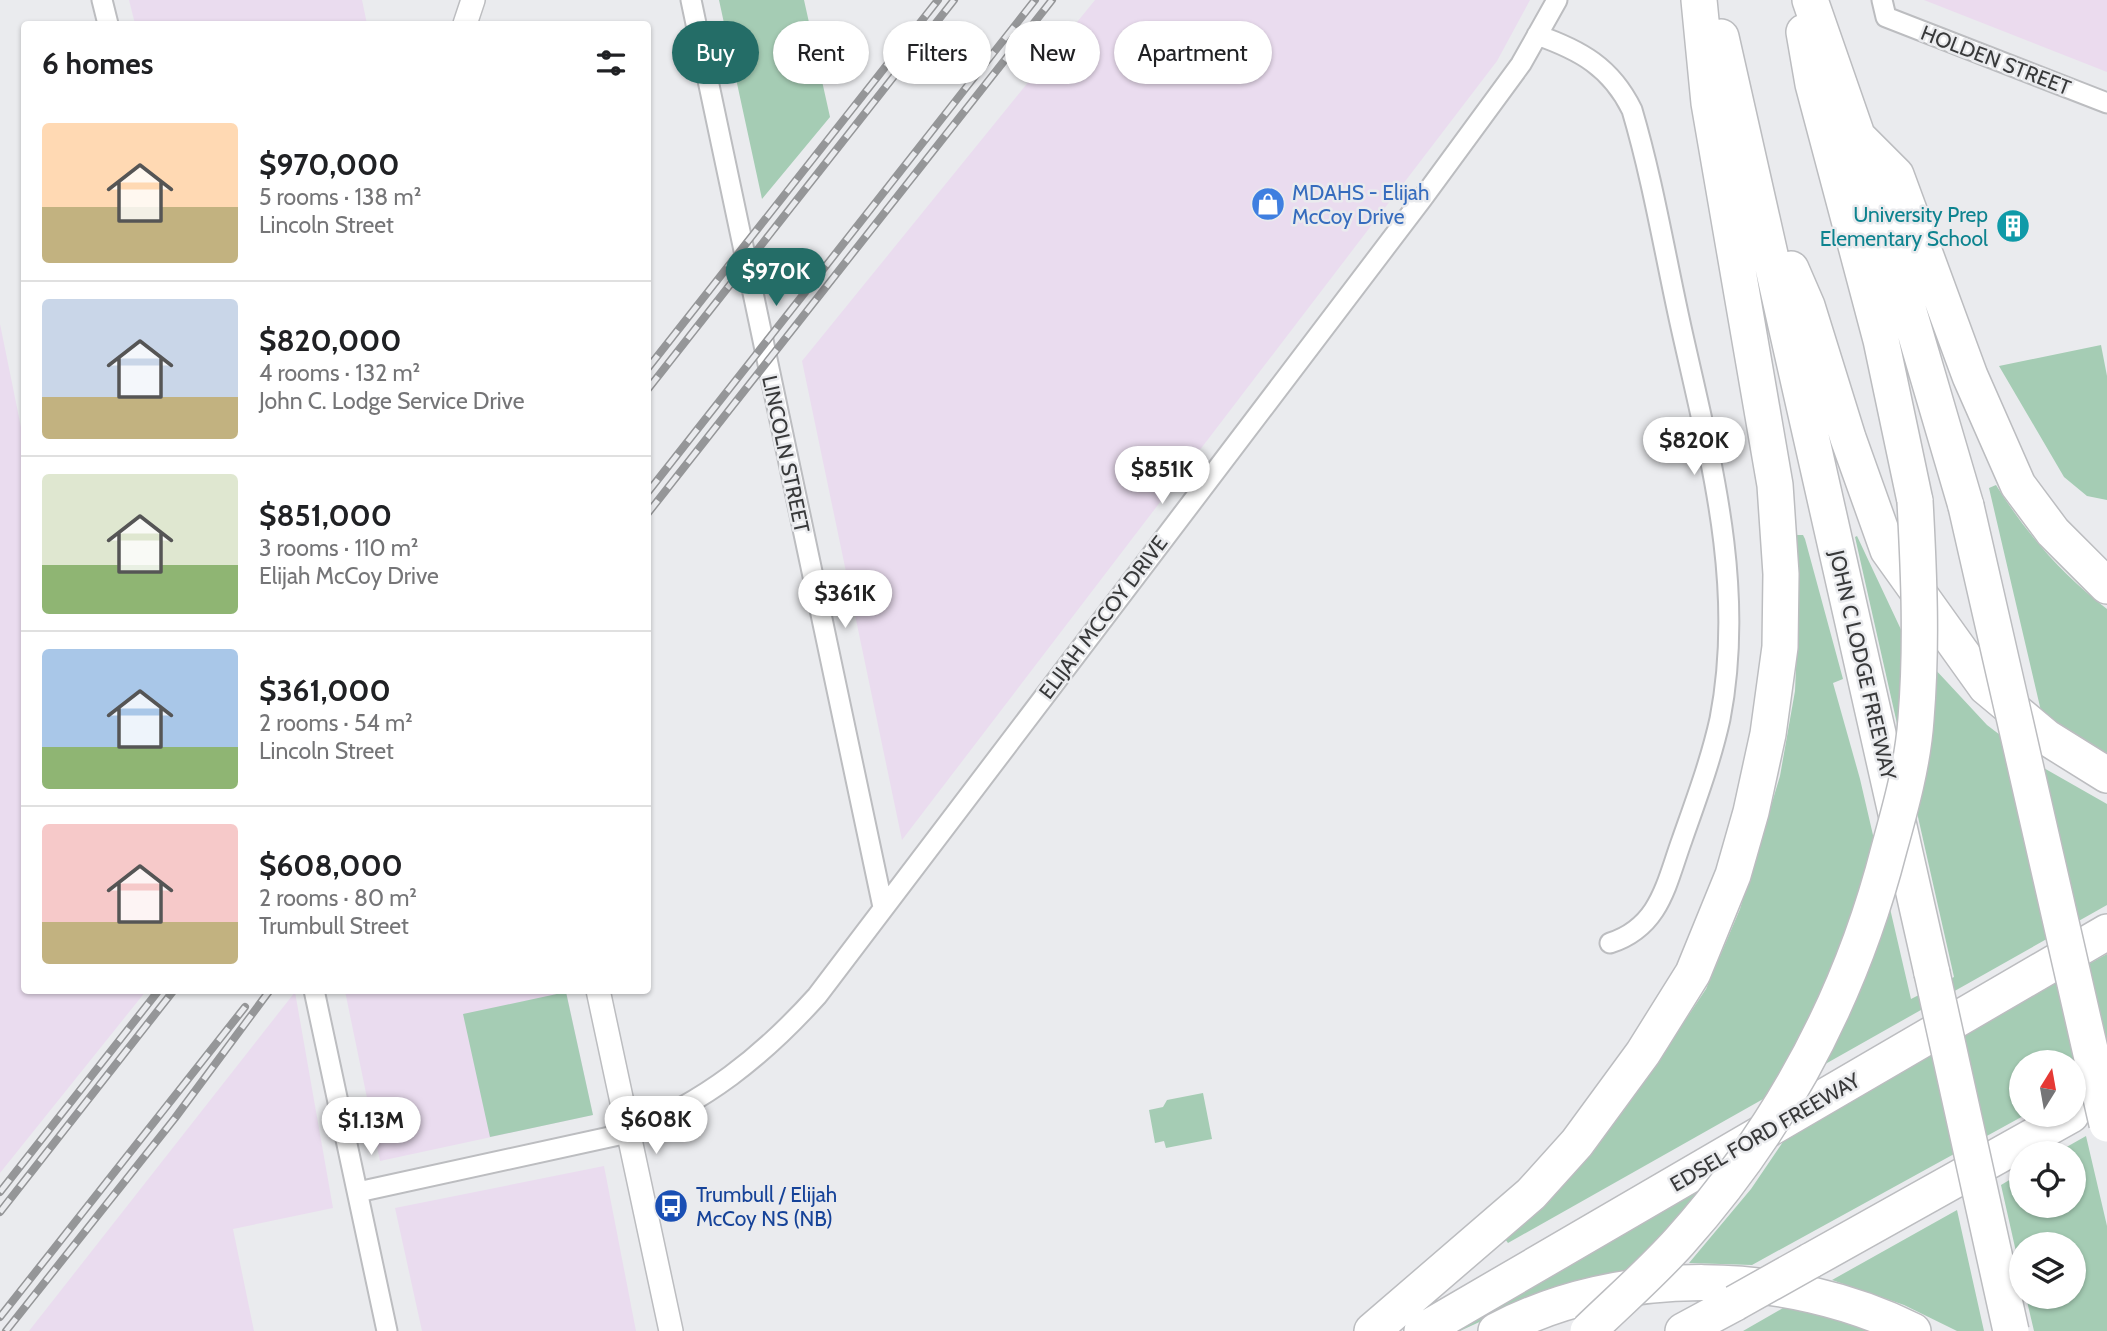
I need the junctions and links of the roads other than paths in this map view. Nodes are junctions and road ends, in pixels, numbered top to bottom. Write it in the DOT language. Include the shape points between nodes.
graph roads {
  1 [pos="102,0"];
  2 [pos="473,0"];
  3 [pos="691,0"];
  4 [pos="1557,0"];
  5 [pos="1699,0"];
  6 [pos="1712,0"];
  7 [pos="1803,0"];
  8 [pos="1810,0"];
  9 [pos="1884,8"];
  10 [pos="107,21"];
  11 [pos="466,21"];
  12 [pos="1536,35"];
  13 [pos="2107,103"];
  14 [pos="1858,138"];
  15 [pos="1757,192"];
  16 [pos="2107,586"];
  17 [pos="2107,775"];
  18 [pos="883,907"];
  19 [pos="2107,932"];
  20 [pos="1610,943"];
  21 [pos="315,994"];
  22 [pos="599,994"];
  23 [pos="2107,1095"];
  24 [pos="2086,1107"];
  25 [pos="2107,1124"];
  26 [pos="2050,1127"];
  27 [pos="628,1133"];
  28 [pos="358,1192"];
  29 [pos="387,1331"];
  30 [pos="671,1331"];
  31 [pos="1372,1331"];
  32 [pos="1422,1331"];
  33 [pos="1496,1331"];
  34 [pos="1588,1331"];
  35 [pos="1684,1331"];
  36 [pos="1913,1331"];
  37 [pos="2011,1331"];
  1 -- 10 [label="street"];
  2 -- 11 [label="street"];
  3 -- 18 [label="street, LINCOLN STREET"];
  4 -- 12 [label="street"];
  5 -- 31 [label="highway" via="1709,103 1775,485 1781,574 1780,647 1751,812 1733,874 1693,973 1635,1065 1577,1143 1531,1194"];
  6 -- 15 [label="highway, JOHN C LODGE FREEWAY"];
  7 -- 34 [label="highway, bridge" via="1804,47 1812,84 1881,340 1916,501 1921,614 1908,780 1871,918 1814,1051 1749,1156 1677,1245"];
  8 -- 14 [label="highway"];
  9 -- 13 [label="street, HOLDEN STREET"];
  12 -- 18 [label="street, ELIJAH MCCOY DRIVE" via="1521,64 1430,187"];
  12 -- 20 [label="street" via="1574,48 1597,63 1616,82 1632,110 1718,491 1730,581 1727,672 1705,774 1653,915 1628,936"];
  14 -- 16 [label="highway" via="1896,175 1970,376 2018,485 2053,532"];
  14 -- 25 [label="highway, bridge" via="1966,506"];
  15 -- 17 [label="highway" via="1807,306 1888,550 1986,687 2046,737"];
  15 -- 37 [label="highway, JOHN C LODGE FREEWAY, bridge"];
  18 -- 27 [label="street, ELIJAH MCCOY DRIVE" via="785,1032 735,1076 678,1111"];
  19 -- 32 [label="highway, EDSEL FORD FREEWAY"];
  21 -- 28 [label="street"];
  22 -- 27 [label="street"];
  23 -- 24 [label="highway"];
  26 -- 35 [label="highway, bridge"];
  27 -- 28 [label="street, ELIJAH MCCOY DRIVE"];
  27 -- 30 [label="street"];
  28 -- 29 [label="street"];
  33 -- 36 [label="highway" via="1535,1311 1598,1293 1704,1282 1800,1292 1869,1312"];
}
